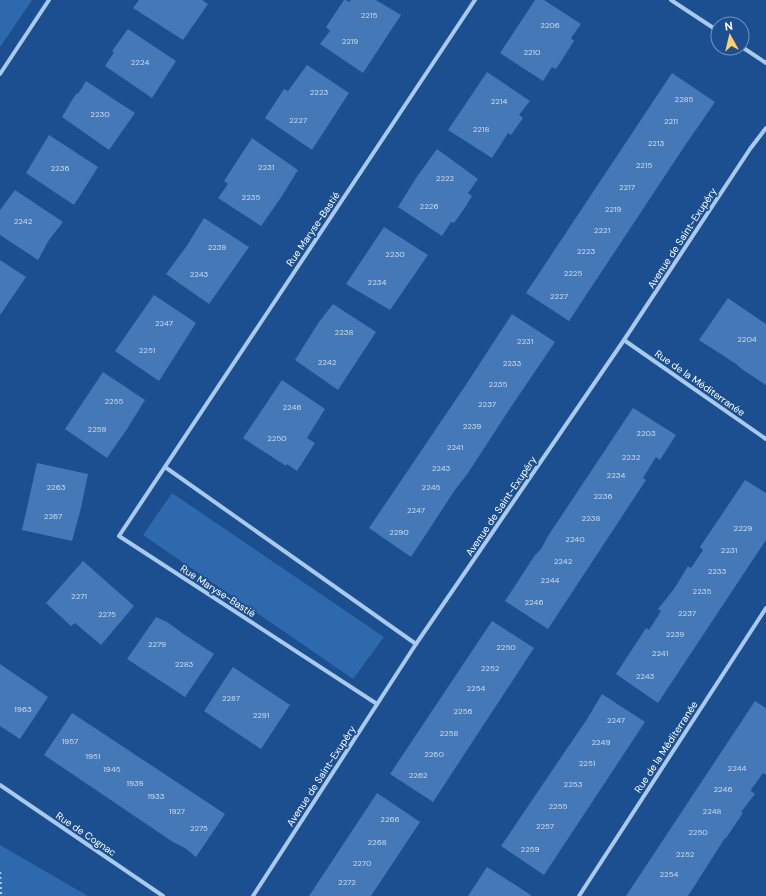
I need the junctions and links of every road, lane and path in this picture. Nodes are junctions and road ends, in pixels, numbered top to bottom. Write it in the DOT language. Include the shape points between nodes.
graph roads {
  1 [pos="49,0"];
  2 [pos="475,0"];
  3 [pos="671,0"];
  4 [pos="710,26"];
  5 [pos="750,52"];
  6 [pos="766,63"];
  7 [pos="0,74"];
  8 [pos="766,128"];
  9 [pos="624,340"];
  10 [pos="766,439"];
  11 [pos="165,467"];
  12 [pos="766,608"];
  13 [pos="416,644"];
  14 [pos="377,704"];
  15 [pos="0,784"];
  16 [pos="0,872"];
  17 [pos="1,896"];
  18 [pos="162,896"];
  19 [pos="253,896"];
  20 [pos="580,896"];
  1 -- 7 [label="street"];
  2 -- 11 [label="street, Rue Maryse-Bastié"];
  3 -- 4 [label="street"];
  5 -- 6 [label="street"];
  8 -- 9 [label="street, Avenue de Saint-Exupéry"];
  9 -- 10 [label="street, Rue de la Méditerranée"];
  9 -- 13 [label="street, Avenue de Saint-Exupéry"];
  11 -- 13 [label="street"];
  11 -- 14 [label="street, Rue Maryse-Bastié" via="119,536"];
  12 -- 20 [label="street, Rue de la Méditerranée"];
  13 -- 14 [label="street, Avenue de Saint-Exupéry"];
  14 -- 19 [label="street, Avenue de Saint-Exupéry"];
  15 -- 18 [label="street, Rue de Cognac"];
  16 -- 17 [label="path"];
}
